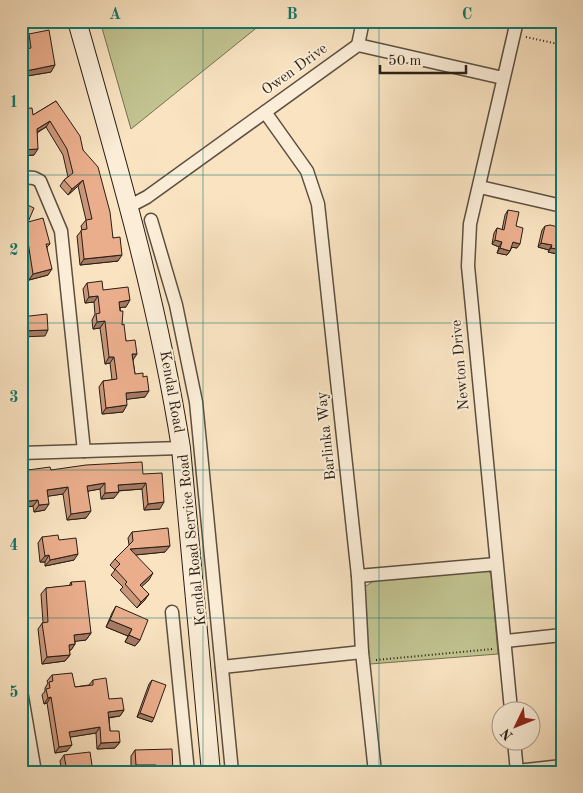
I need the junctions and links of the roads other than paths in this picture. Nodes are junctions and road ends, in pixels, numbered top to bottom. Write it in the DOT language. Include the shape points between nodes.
graph roads {
  1 [pos="76,21"];
  2 [pos="363,21"];
  3 [pos="516,28"];
  4 [pos="358,45"];
  5 [pos="503,78"];
  6 [pos="265,112"];
  7 [pos="21,177"];
  8 [pos="480,187"];
  9 [pos="130,206"];
  10 [pos="562,206"];
  11 [pos="151,220"];
  12 [pos="181,448"];
  13 [pos="84,451"];
  14 [pos="21,453"];
  15 [pos="496,564"];
  16 [pos="358,576"];
  17 [pos="172,612"];
  18 [pos="562,635"];
  19 [pos="505,644"];
  20 [pos="363,656"];
  21 [pos="222,668"];
  22 [pos="21,690"];
  23 [pos="510,700"];
  24 [pos="25,743"];
  25 [pos="515,750"];
  26 [pos="562,766"];
  27 [pos="35,772"];
  28 [pos="188,772"];
  29 [pos="211,772"];
  30 [pos="232,772"];
  31 [pos="375,772"];
  32 [pos="517,772"];
  1 -- 9 [label="main road, Kendal Road"];
  2 -- 4 [label="street"];
  3 -- 5 [label="street, Newton Drive"];
  4 -- 5 [label="street"];
  4 -- 6 [label="street, Owen Drive"];
  5 -- 8 [label="street, Newton Drive"];
  6 -- 9 [label="street, Owen Drive"];
  6 -- 16 [label="street, Barlinka Way" via="307,171 318,204"];
  7 -- 13 [label="street" via="34,178 42,184 61,231"];
  8 -- 10 [label="street"];
  8 -- 15 [label="street, Newton Drive" via="470,224 468,266"];
  9 -- 12 [label="main road, Kendal Road" via="165,354"];
  11 -- 21 [label="street, Kendal Road Service Road" via="176,305 196,402"];
  12 -- 13 [label="street"];
  12 -- 29 [label="main road, Kendal Road"];
  13 -- 14 [label="street"];
  15 -- 16 [label="street"];
  15 -- 19 [label="street, Newton Drive"];
  16 -- 20 [label="street, Barlinka Way"];
  17 -- 28 [label="street"];
  18 -- 19 [label="street"];
  19 -- 23 [label="street, Newton Drive"];
  20 -- 21 [label="street"];
  20 -- 31 [label="street, Barlinka Way"];
  21 -- 30 [label="street, Kendal Road Service Road"];
  22 -- 24 [label="street"];
  24 -- 27 [label="street"];
  25 -- 32 [label="street"];
  26 -- 32 [label="street"];
}
